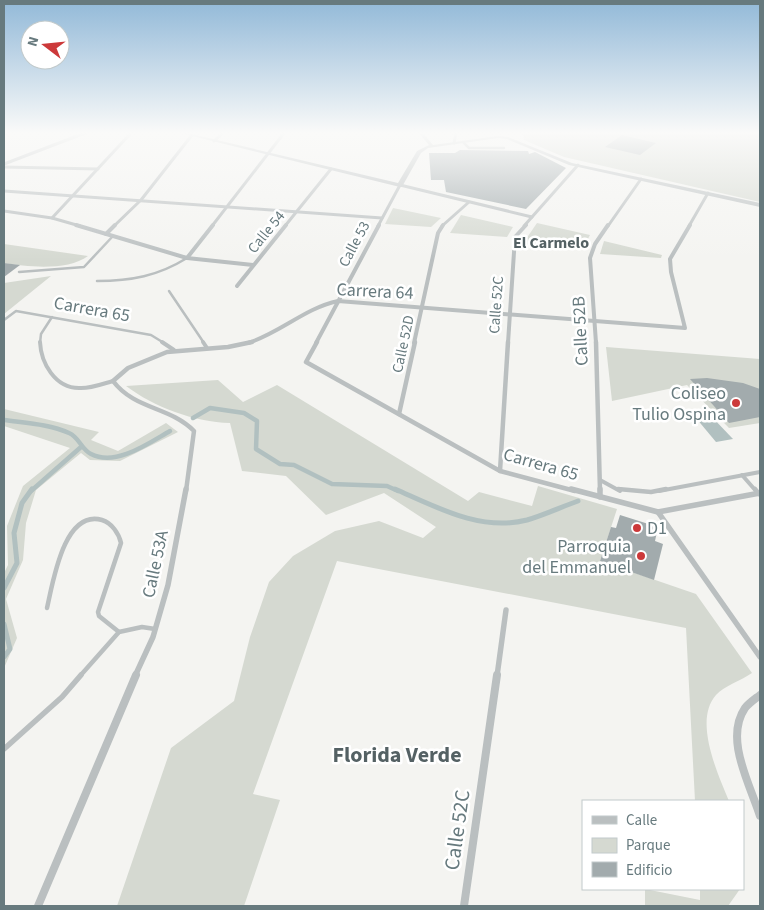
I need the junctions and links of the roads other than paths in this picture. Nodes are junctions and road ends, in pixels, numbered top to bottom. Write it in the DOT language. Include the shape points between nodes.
graph roads {
  1 [pos="92,175"];
  2 [pos="160,175"];
  3 [pos="251,175"];
  4 [pos="325,175"];
  5 [pos="361,175"];
  6 [pos="405,175"];
  7 [pos="569,175"];
  8 [pos="624,175"];
  9 [pos="641,179"];
  10 [pos="400,185"];
  11 [pos="4,191"];
  12 [pos="708,193"];
  13 [pos="73,196"];
  14 [pos="141,200"];
  15 [pos="469,202"];
  16 [pos="760,205"];
  17 [pos="227,207"];
  18 [pos="4,211"];
  19 [pos="296,212"];
  20 [pos="532,217"];
  21 [pos="52,218"];
  22 [pos="382,218"];
  23 [pos="106,234"];
  24 [pos="113,236"];
  25 [pos="186,258"];
  26 [pos="253,265"];
  27 [pos="19,272"];
  28 [pos="97,281"];
  29 [pos="237,286"];
  30 [pos="169,291"];
  31 [pos="338,301"];
  32 [pos="422,308"];
  33 [pos="509,315"];
  34 [pos="52,317"];
  35 [pos="4,320"];
  36 [pos="596,322"];
  37 [pos="207,348"];
  38 [pos="174,350"];
  39 [pos="306,362"];
  40 [pos="113,382"];
  41 [pos="399,414"];
  42 [pos="500,470"];
  43 [pos="760,472"];
  44 [pos="742,475"];
  45 [pos="600,480"];
  46 [pos="759,493"];
  47 [pos="600,497"];
  48 [pos="658,512"];
  49 [pos="47,608"];
  50 [pos="506,610"];
  51 [pos="155,628"];
  52 [pos="119,632"];
  53 [pos="760,657"];
  54 [pos="760,694"];
  55 [pos="4,749"];
  56 [pos="760,816"];
  57 [pos="38,906"];
  58 [pos="464,906"];
  1 -- 13 [label="street"];
  2 -- 14 [label="street"];
  3 -- 17 [label="street"];
  4 -- 19 [label="street, Calle 54"];
  5 -- 10 [label="street"];
  6 -- 10 [label="street, Calle 53"];
  7 -- 20 [label="street, Calle 52C"];
  8 -- 9 [label="street"];
  9 -- 12 [label="street"];
  9 -- 36 [label="street, Calle 52B" via="592,250"];
  10 -- 15 [label="street"];
  10 -- 22 [label="street, Calle 53"];
  11 -- 13 [label="street"];
  12 -- 16 [label="street"];
  12 -- 36 [label="street, Carrera 64" via="670,259 686,328"];
  13 -- 14 [label="street"];
  13 -- 21 [label="street"];
  14 -- 17 [label="street"];
  14 -- 23 [label="street"];
  15 -- 20 [label="street"];
  15 -- 32 [label="street, Calle 52D" via="445,222 438,233"];
  17 -- 19 [label="street"];
  17 -- 25 [label="street"];
  18 -- 21 [label="street"];
  19 -- 22 [label="street"];
  19 -- 26 [label="street, Calle 54"];
  20 -- 33 [label="street, Calle 52C" via="517,233 514,243"];
  21 -- 23 [label="street"];
  22 -- 31 [label="street, Calle 53"];
  23 -- 24 [label="street"];
  24 -- 25 [label="street"];
  24 -- 27 [label="lane" via="84,266"];
  25 -- 26 [label="street"];
  25 -- 28 [label="lane" via="148,278"];
  26 -- 29 [label="street, Calle 54"];
  30 -- 37 [label="lane"];
  31 -- 32 [label="street, Carrera 64"];
  31 -- 37 [label="street, Carrera 64" via="322,304 260,340"];
  31 -- 39 [label="street, Calle 53"];
  32 -- 33 [label="street, Carrera 64"];
  32 -- 41 [label="street, Calle 52D"];
  33 -- 36 [label="street, Carrera 64"];
  33 -- 42 [label="street, Calle 52C"];
  34 -- 35 [label="lane, Carrera 65" via="16,311"];
  34 -- 38 [label="lane, Carrera 65" via="151,335"];
  34 -- 40 [label="lane" via="42,334 40,353 60,383 82,388"];
  36 -- 45 [label="street, Calle 52B"];
  37 -- 38 [label="street, Carrera 64"];
  38 -- 40 [label="street, Carrera 64" via="128,367"];
  39 -- 41 [label="street, Carrera 65"];
  40 -- 51 [label="street, Calle 53A" via="120,393 135,403 169,414 194,430 192,458 168,585"];
  41 -- 42 [label="street, Carrera 65"];
  42 -- 47 [label="street, Carrera 65"];
  43 -- 44 [label="lane"];
  44 -- 45 [label="lane" via="633,493 610,487"];
  44 -- 46 [label="lane"];
  45 -- 47 [label="street, Calle 52B"];
  46 -- 48 [label="street, Carrera 65"];
  47 -- 48 [label="street, Carrera 65"];
  48 -- 53 [label="street"];
  49 -- 52 [label="lane" via="65,544 72,531 86,519 100,518 108,522 121,538 121,544 98,612"];
  50 -- 58 [label="street, Calle 52C"];
  51 -- 52 [label="lane"];
  51 -- 57 [label="street, Calle 53A"];
  52 -- 55 [label="lane" via="62,697"];
  54 -- 56 [label="street" via="740,715 737,744"];
}
